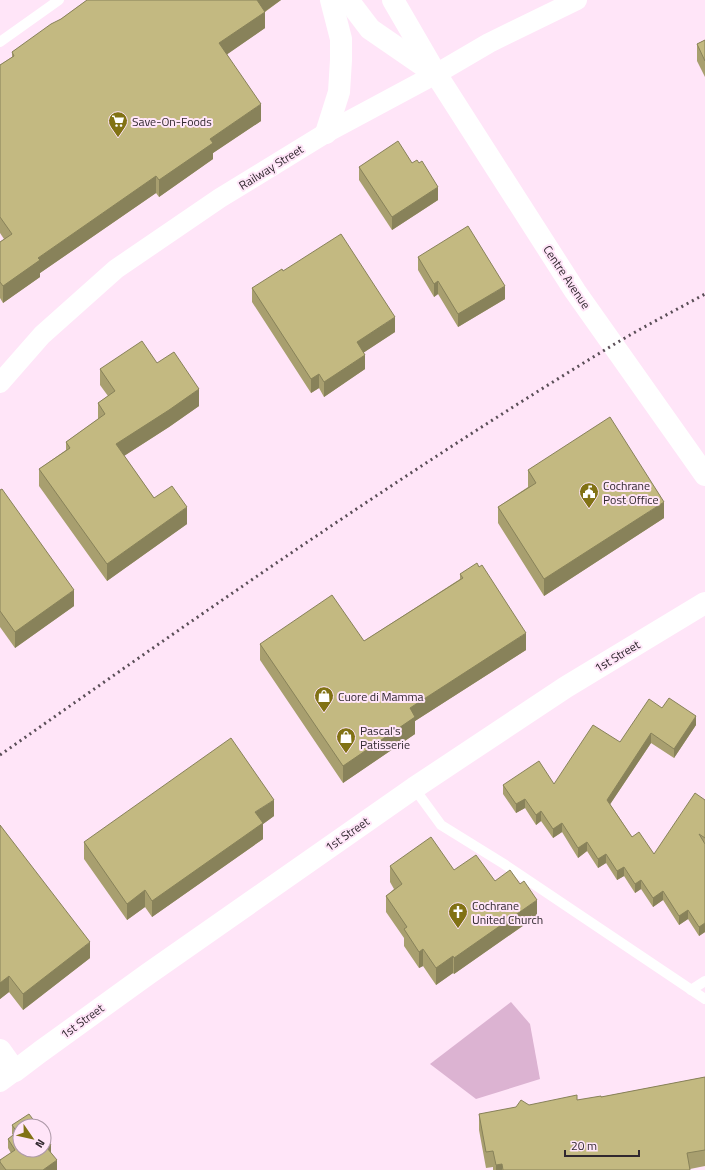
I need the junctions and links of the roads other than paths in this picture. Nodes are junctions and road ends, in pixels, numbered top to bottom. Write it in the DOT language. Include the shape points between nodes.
graph roads {
  1 [pos="59,0"];
  2 [pos="331,0"];
  3 [pos="348,0"];
  4 [pos="393,0"];
  5 [pos="577,0"];
  6 [pos="0,42"];
  7 [pos="436,74"];
  8 [pos="326,133"];
  9 [pos="0,383"];
  10 [pos="705,475"];
  11 [pos="705,603"];
  12 [pos="414,788"];
  13 [pos="705,981"];
  14 [pos="691,990"];
  15 [pos="705,999"];
  16 [pos="0,1050"];
  17 [pos="8,1076"];
  1 -- 6 [label="lane"];
  2 -- 8 [label="street" via="341,38 341,60 339,92"];
  3 -- 7 [label="street, Centre Avenue" via="370,29"];
  4 -- 7 [label="street, Centre Avenue"];
  5 -- 7 [label="street, Railway Street" via="489,43"];
  7 -- 8 [label="street, Railway Street"];
  7 -- 10 [label="street, Centre Avenue" via="574,290"];
  8 -- 9 [label="street, Railway Street" via="220,198 116,269 42,335"];
  11 -- 12 [label="street, 1st Street" via="566,687"];
  12 -- 14 [label="lane" via="441,825 504,864"];
  12 -- 17 [label="street, 1st Street" via="142,978"];
  13 -- 14 [label="lane"];
  14 -- 15 [label="lane"];
  16 -- 17 [label="street"];
}
